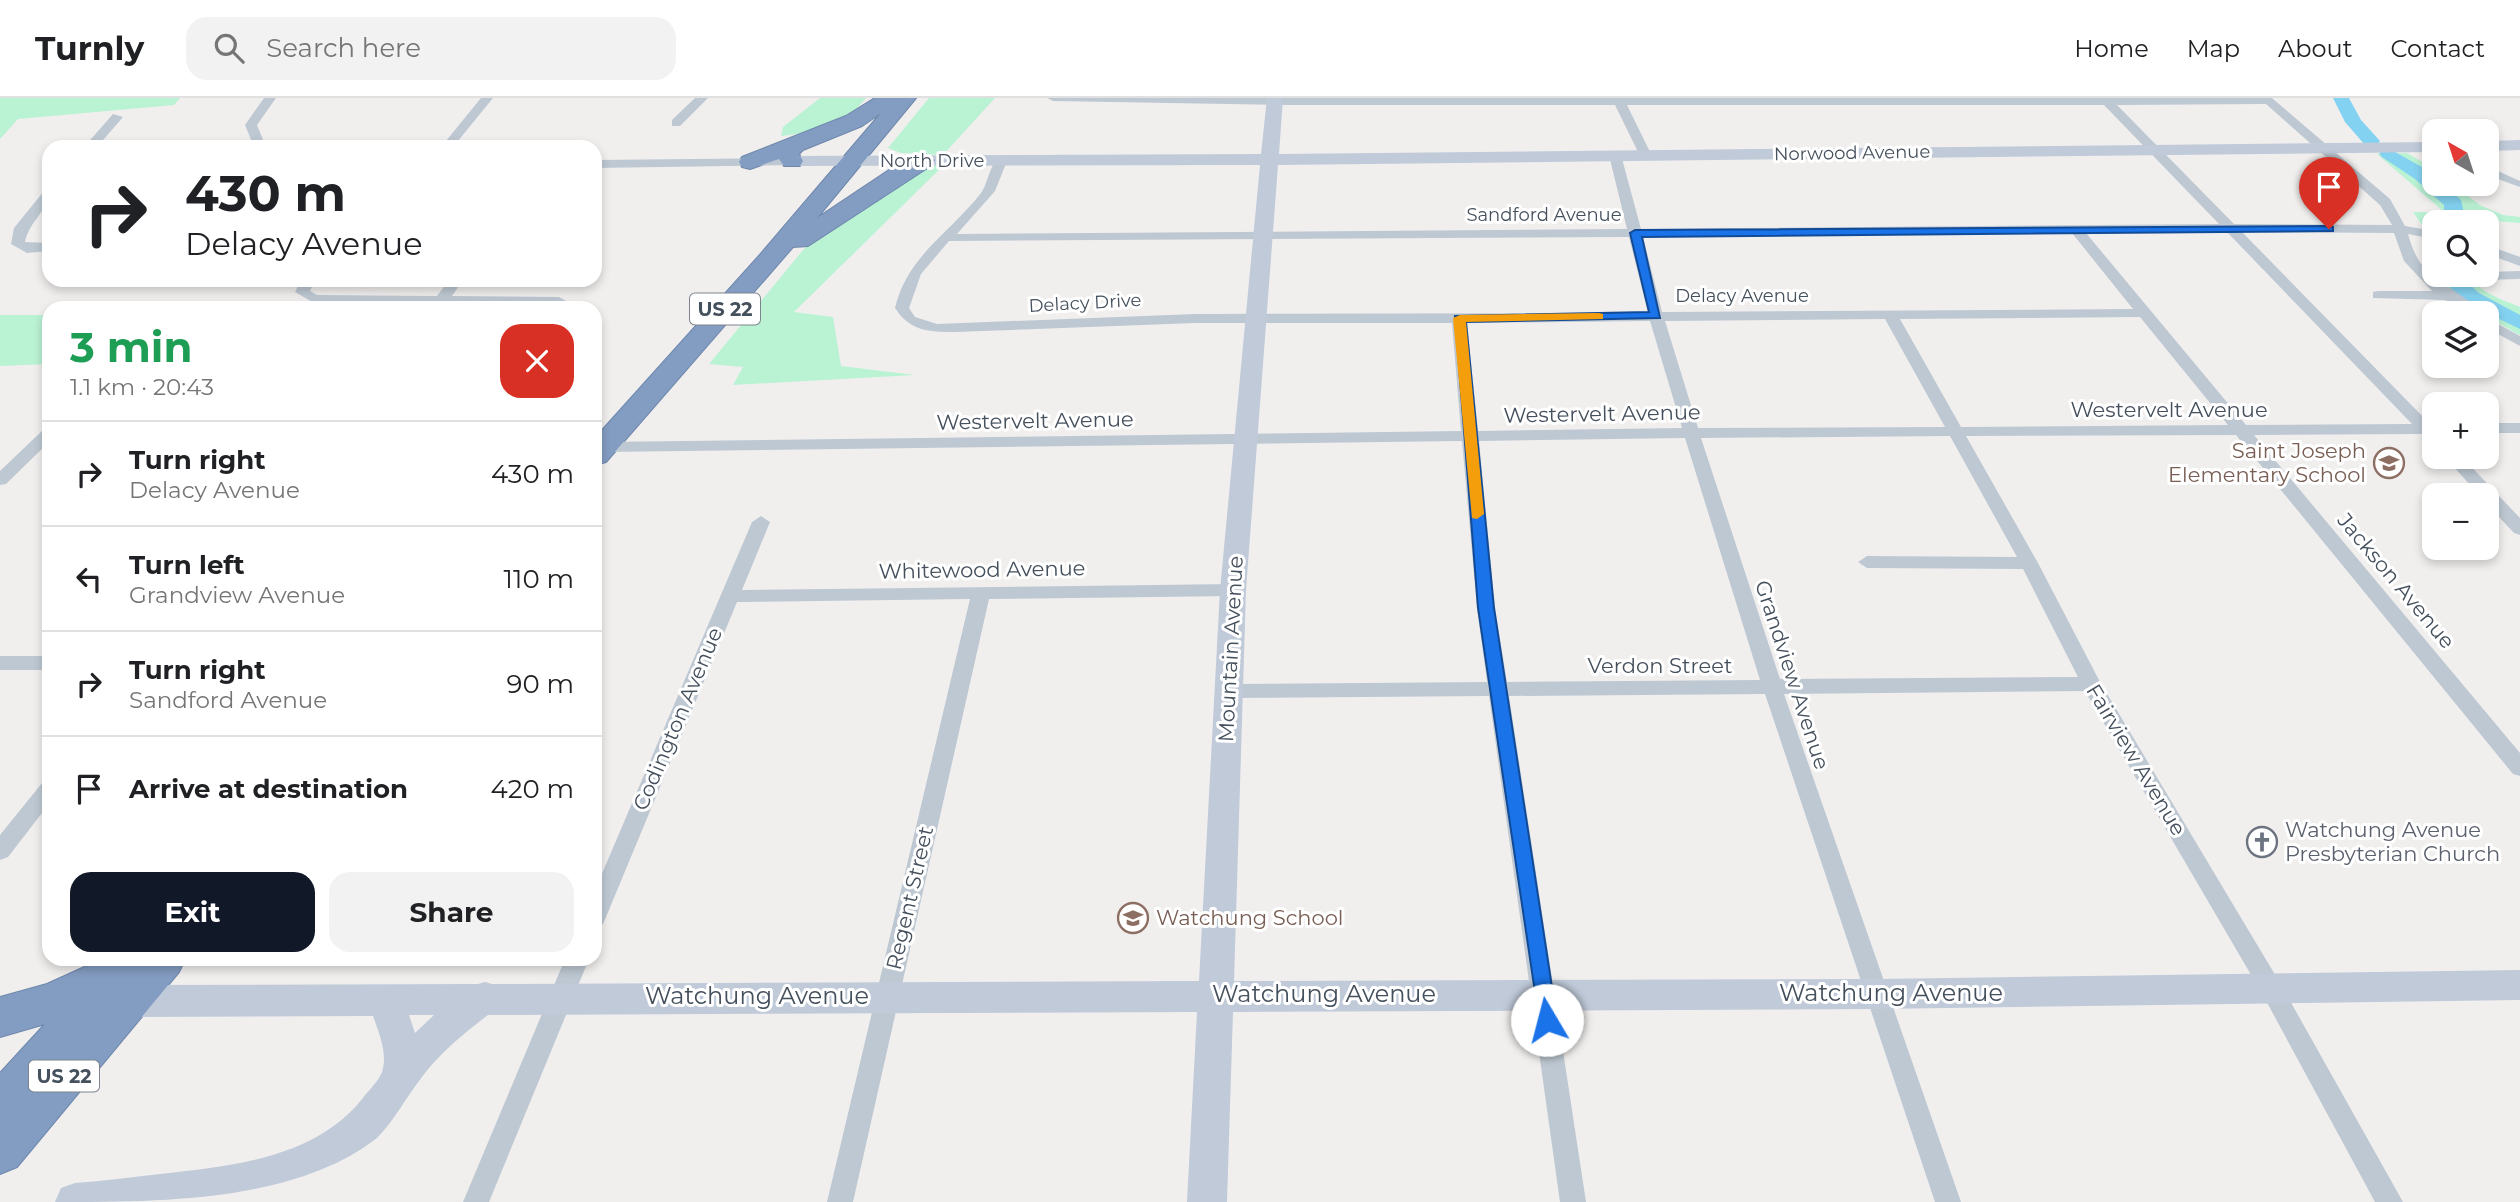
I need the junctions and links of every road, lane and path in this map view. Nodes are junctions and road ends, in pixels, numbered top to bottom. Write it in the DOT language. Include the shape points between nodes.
graph roads {
  1 [pos="270,98"];
  2 [pos="487,98"];
  3 [pos="702,98"];
  4 [pos="891,98"];
  5 [pos="905,98"];
  6 [pos="1053,98"];
  7 [pos="1275,99"];
  8 [pos="2267,99"];
  9 [pos="1405,100"];
  10 [pos="1668,100"];
  11 [pos="1799,100"];
  12 [pos="1949,100"];
  13 [pos="2105,100"];
  14 [pos="1619,101"];
  15 [pos="117,117"];
  16 [pos="676,123"];
  17 [pos="96,140"];
  18 [pos="257,140"];
  19 [pos="453,140"];
  20 [pos="2520,145"];
  21 [pos="2499,146"];
  22 [pos="2422,147"];
  23 [pos="2324,148"];
  24 [pos="2154,150"];
  25 [pos="794,153"];
  26 [pos="1615,155"];
  27 [pos="1646,155"];
  28 [pos="1269,159"];
  29 [pos="845,160"];
  30 [pos="924,160"];
  31 [pos="1001,161"];
  32 [pos="750,162"];
  33 [pos="602,164"];
  34 [pos="2499,176"];
  35 [pos="2517,184"];
  36 [pos="42,203"];
  37 [pos="2231,228"];
  38 [pos="2402,229"];
  39 [pos="2076,230"];
  40 [pos="2422,232"];
  41 [pos="1635,233"];
  42 [pos="1262,236"];
  43 [pos="947,237"];
  44 [pos="42,248"];
  45 [pos="2499,254"];
  46 [pos="767,262"];
  47 [pos="2520,262"];
  48 [pos="2520,275"];
  49 [pos="2499,276"];
  50 [pos="304,287"];
  51 [pos="2378,295"];
  52 [pos="2449,296"];
  53 [pos="410,301"];
  54 [pos="2456,301"];
  55 [pos="2145,313"];
  56 [pos="1890,315"];
  57 [pos="1656,316"];
  58 [pos="1460,318"];
  59 [pos="1255,319"];
  60 [pos="2499,329"];
  61 [pos="2520,342"];
  62 [pos="2422,422"];
  63 [pos="2499,428"];
  64 [pos="2520,428"];
  65 [pos="2242,430"];
  66 [pos="1955,432"];
  67 [pos="2422,432"];
  68 [pos="1691,433"];
  69 [pos="1469,437"];
  70 [pos="42,440"];
  71 [pos="1244,440"];
  72 [pos="602,441"];
  73 [pos="602,442"];
  74 [pos="602,446"];
  75 [pos="2464,469"];
  76 [pos="0,480"];
  77 [pos="761,522"];
  78 [pos="2520,529"];
  79 [pos="1867,562"];
  80 [pos="2029,563"];
  81 [pos="1233,590"];
  82 [pos="981,593"];
  83 [pos="731,596"];
  84 [pos="0,663"];
  85 [pos="42,663"];
  86 [pos="2091,684"];
  87 [pos="1496,688"];
  88 [pos="1774,689"];
  89 [pos="1229,691"];
  90 [pos="2520,768"];
  91 [pos="41,810"];
  92 [pos="9,830"];
  93 [pos="0,851"];
  94 [pos="602,900"];
  95 [pos="574,966"];
  96 [pos="137,972"];
  97 [pos="2520,985"];
  98 [pos="2272,990"];
  99 [pos="1879,993"];
  100 [pos="1544,994"];
  101 [pos="888,995"];
  102 [pos="1216,995"];
  103 [pos="485,997"];
  104 [pos="561,997"];
  105 [pos="386,999"];
  106 [pos="0,1017"];
  107 [pos="0,1025"];
  108 [pos="400,1077"];
  109 [pos="14,1091"];
  110 [pos="0,1151"];
  111 [pos="88,1201"];
  112 [pos="175,1202"];
  113 [pos="476,1202"];
  114 [pos="840,1202"];
  115 [pos="1207,1202"];
  116 [pos="1573,1202"];
  117 [pos="1948,1202"];
  118 [pos="2390,1202"];
  1 -- 18 [label="street" via="251,125"];
  2 -- 19 [label="street"];
  3 -- 16 [label="street"];
  4 -- 25 [label="highway"];
  4 -- 29 [label="highway, US 22"];
  5 -- 29 [label="highway, US 22"];
  6 -- 7 [label="street"];
  7 -- 9 [label="street"];
  7 -- 28 [label="street, Mountain Avenue"];
  8 -- 13 [label="street"];
  8 -- 23 [label="street"];
  9 -- 14 [label="street"];
  10 -- 11 [label="street"];
  10 -- 14 [label="street"];
  11 -- 12 [label="street"];
  12 -- 13 [label="street"];
  13 -- 24 [label="street"];
  14 -- 27 [label="street"];
  15 -- 17 [label="street"];
  20 -- 21 [label="street"];
  22 -- 23 [label="street, Norwood Avenue"];
  23 -- 24 [label="street, Norwood Avenue"];
  23 -- 38 [label="street" via="2385,202"];
  24 -- 27 [label="street, Norwood Avenue"];
  24 -- 37 [label="street"];
  25 -- 29 [label="street, North Drive"];
  25 -- 32 [label="highway"];
  26 -- 27 [label="street, Norwood Avenue"];
  26 -- 28 [label="street, Norwood Avenue"];
  26 -- 41 [label="street, Grandview Avenue"];
  28 -- 31 [label="street, North Drive"];
  28 -- 42 [label="street, Mountain Avenue"];
  29 -- 30 [label="street, North Drive"];
  29 -- 46 [label="highway, US 22"];
  29 -- 72 [label="highway, US 22"];
  30 -- 31 [label="street, North Drive"];
  30 -- 46 [label="highway"];
  31 -- 43 [label="street" via="990,190"];
  32 -- 33 [label="street"];
  34 -- 35 [label="street"];
  36 -- 44 [label="street" via="22,228 18,246"];
  37 -- 38 [label="street, Sandford Avenue"];
  37 -- 39 [label="street, Sandford Avenue"];
  37 -- 62 [label="street"];
  38 -- 40 [label="street, Sandford Avenue"];
  38 -- 52 [label="street" via="2406,252 2415,267"];
  39 -- 41 [label="street, Sandford Avenue"];
  39 -- 55 [label="street, Jackson Avenue"];
  41 -- 42 [label="street, Sandford Avenue"];
  41 -- 57 [label="street, Grandview Avenue"];
  42 -- 43 [label="street, Sandford Avenue"];
  42 -- 59 [label="street, Mountain Avenue"];
  43 -- 59 [label="street, Delacy Drive" via="917,269 904,293 905,317 917,323 976,328 1121,319"];
  45 -- 47 [label="street"];
  46 -- 73 [label="highway, US 22"];
  48 -- 49 [label="street"];
  50 -- 53 [label="street" via="302,292 314,299"];
  51 -- 52 [label="street"];
  52 -- 54 [label="street"];
  55 -- 56 [label="street, Delacy Avenue"];
  55 -- 65 [label="street, Jackson Avenue"];
  56 -- 57 [label="street, Delacy Avenue"];
  56 -- 66 [label="street, Fairview Avenue"];
  57 -- 58 [label="street, Delacy Avenue"];
  57 -- 68 [label="street, Grandview Avenue"];
  58 -- 59 [label="street, Delacy Avenue"];
  58 -- 69 [label="street"];
  59 -- 71 [label="street, Mountain Avenue"];
  60 -- 61 [label="street"];
  63 -- 64 [label="street"];
  65 -- 66 [label="street, Westervelt Avenue"];
  65 -- 67 [label="street, Westervelt Avenue"];
  65 -- 90 [label="street, Jackson Avenue"];
  66 -- 68 [label="street, Westervelt Avenue"];
  66 -- 80 [label="street, Fairview Avenue"];
  68 -- 69 [label="street, Westervelt Avenue"];
  68 -- 88 [label="street, Grandview Avenue"];
  69 -- 71 [label="street, Westervelt Avenue"];
  69 -- 87 [label="street"];
  70 -- 76 [label="street"];
  71 -- 74 [label="street, Westervelt Avenue"];
  71 -- 81 [label="street, Mountain Avenue"];
  75 -- 78 [label="street"];
  77 -- 83 [label="street, Codington Avenue"];
  79 -- 80 [label="street"];
  80 -- 86 [label="street, Fairview Avenue"];
  81 -- 82 [label="street, Whitewood Avenue"];
  81 -- 89 [label="street, Mountain Avenue"];
  82 -- 83 [label="street, Whitewood Avenue"];
  82 -- 101 [label="street, Regent Street"];
  83 -- 94 [label="street, Codington Avenue"];
  84 -- 85 [label="street"];
  86 -- 88 [label="street, Verdon Street"];
  86 -- 98 [label="street, Fairview Avenue"];
  87 -- 88 [label="street, Verdon Street"];
  87 -- 89 [label="street, Verdon Street"];
  87 -- 100 [label="street"];
  88 -- 99 [label="street, Grandview Avenue" via="1844,904"];
  89 -- 102 [label="street, Mountain Avenue"];
  91 -- 92 [label="street"];
  92 -- 93 [label="street"];
  95 -- 104 [label="street"];
  96 -- 105 [label="street, Watchung Avenue"];
  96 -- 106 [label="highway"];
  96 -- 109 [label="highway, US 22"];
  96 -- 110 [label="highway, US 22"];
  97 -- 98 [label="street, Watchung Avenue"];
  98 -- 99 [label="street, Watchung Avenue"];
  98 -- 118 [label="street, Fairview Avenue"];
  99 -- 100 [label="street, Watchung Avenue"];
  99 -- 117 [label="street, Grandview Avenue"];
  100 -- 102 [label="street, Watchung Avenue"];
  100 -- 116 [label="street"];
  101 -- 102 [label="street, Watchung Avenue"];
  101 -- 104 [label="street, Watchung Avenue"];
  101 -- 114 [label="street, Regent Street"];
  102 -- 115 [label="street, Mountain Avenue"];
  103 -- 104 [label="street, Watchung Avenue"];
  103 -- 105 [label="street, Watchung Avenue"];
  103 -- 108 [label="street" via="435,1037"];
  104 -- 113 [label="street"];
  105 -- 108 [label="street" via="401,1043"];
  107 -- 109 [label="highway" via="14,1028 26,1040"];
  108 -- 111 [label="street" via="361,1127 300,1166 261,1177"];
  111 -- 112 [label="street"];
}
